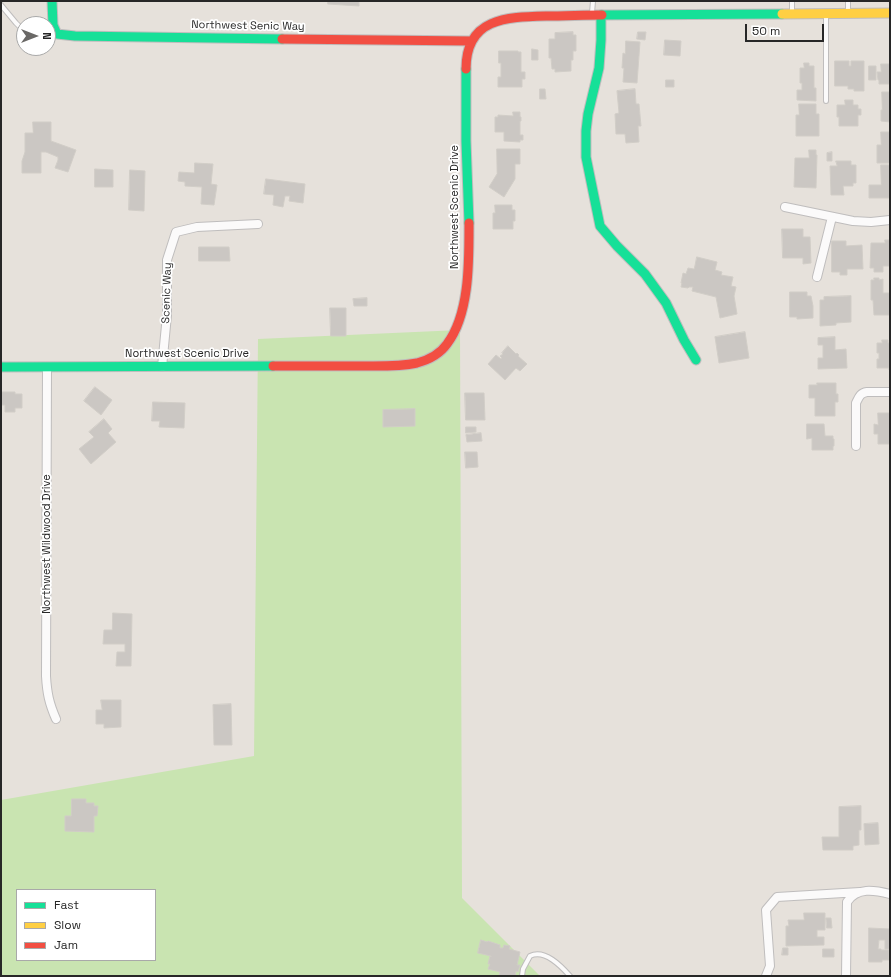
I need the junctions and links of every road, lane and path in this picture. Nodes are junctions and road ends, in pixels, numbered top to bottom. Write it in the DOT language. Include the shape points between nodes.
graph roads {
  1 [pos="52,1"];
  2 [pos="593,1"];
  3 [pos="792,1"];
  4 [pos="848,1"];
  5 [pos="1,5"];
  6 [pos="792,14"];
  7 [pos="826,14"];
  8 [pos="848,14"];
  9 [pos="890,14"];
  10 [pos="597,15"];
  11 [pos="16,23"];
  12 [pos="57,34"];
  13 [pos="472,41"];
  14 [pos="826,100"];
  15 [pos="785,207"];
  16 [pos="832,217"];
  17 [pos="890,220"];
  18 [pos="258,224"];
  19 [pos="817,277"];
  20 [pos="696,360"];
  21 [pos="1,367"];
  22 [pos="47,367"];
  23 [pos="162,367"];
  24 [pos="890,392"];
  25 [pos="856,446"];
  26 [pos="56,719"];
  27 [pos="860,892"];
  28 [pos="890,894"];
  29 [pos="522,976"];
  30 [pos="570,976"];
  31 [pos="766,976"];
  32 [pos="846,976"];
  1 -- 12 [label="street" via="53,25"];
  2 -- 10 [label="lane"];
  3 -- 6 [label="lane"];
  4 -- 8 [label="lane"];
  5 -- 11 [label="lane"];
  6 -- 7 [label="street, Northwest Scenic Drive"];
  6 -- 10 [label="street, Northwest Scenic Drive"];
  7 -- 8 [label="street, Northwest Scenic Drive"];
  7 -- 14 [label="lane"];
  8 -- 9 [label="street, Northwest Scenic Drive"];
  10 -- 13 [label="street, Northwest Scenic Drive" via="506,18 483,27"];
  10 -- 20 [label="street" via="601,40 600,68 586,131 587,164 600,226 646,274 666,303"];
  12 -- 13 [label="street, Northwest Senic Way"];
  13 -- 23 [label="street, Northwest Scenic Drive" via="466,59 469,251 460,318 447,345 428,359 394,366"];
  15 -- 16 [label="street"];
  16 -- 17 [label="street" via="871,222"];
  16 -- 19 [label="street"];
  18 -- 23 [label="street, Scenic Way" via="197,227 176,232 167,260 167,315"];
  21 -- 22 [label="street, Northwest Scenic Drive"];
  22 -- 23 [label="street, Northwest Scenic Drive"];
  22 -- 26 [label="street, Northwest Wildwood Drive" via="46,676 51,710"];
  24 -- 25 [label="street" via="863,393 859,397 856,403"];
  27 -- 28 [label="street" via="880,891"];
  27 -- 31 [label="street" via="777,897 766,910 770,966"];
  27 -- 32 [label="street" via="847,902"];
  29 -- 30 [label="lane" via="530,956 544,955"];
}
